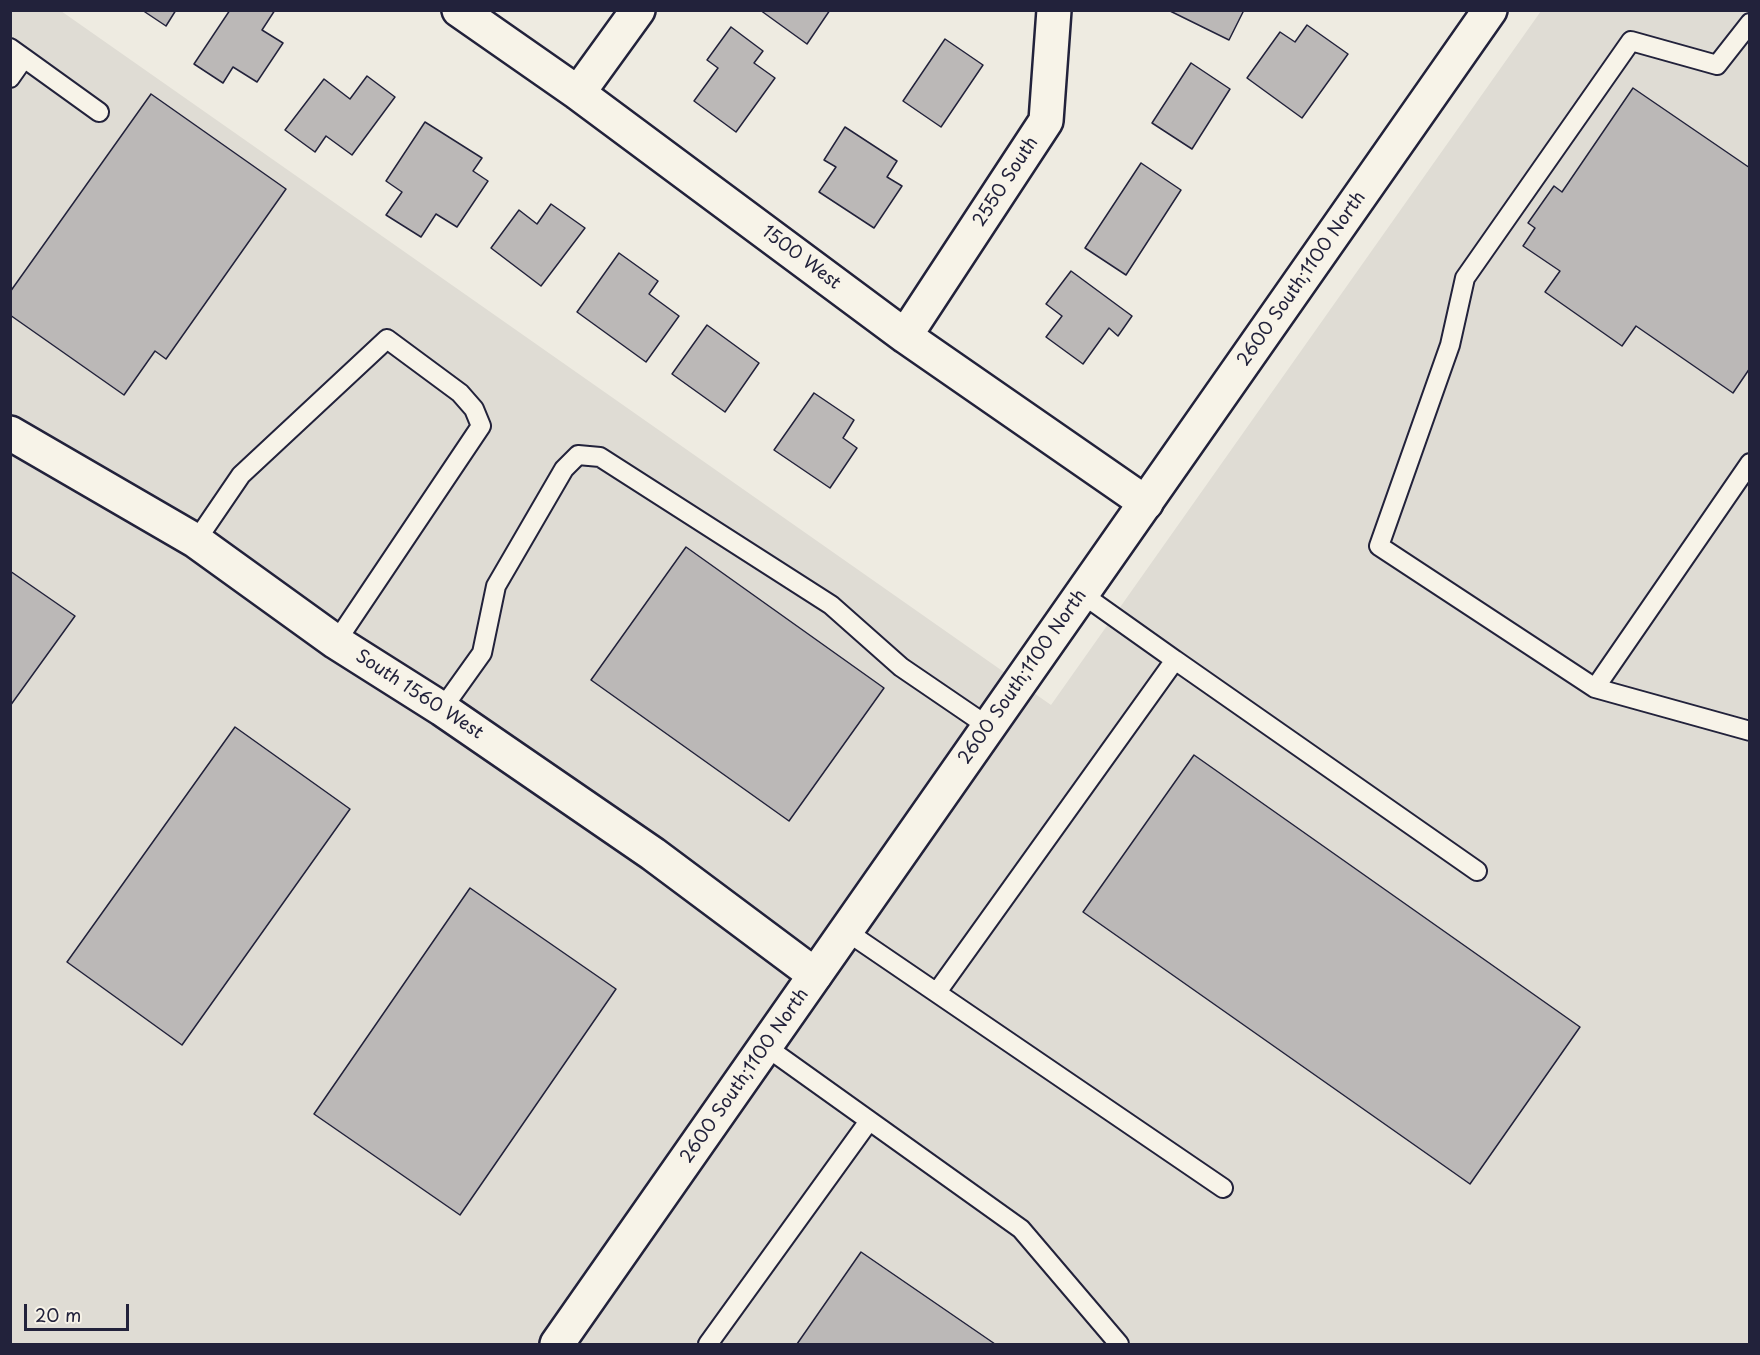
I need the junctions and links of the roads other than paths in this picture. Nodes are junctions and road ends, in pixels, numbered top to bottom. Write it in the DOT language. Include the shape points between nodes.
graph roads {
  1 [pos="459,10"];
  2 [pos="638,10"];
  3 [pos="1054,10"];
  4 [pos="1490,10"];
  5 [pos="1749,23"];
  6 [pos="17,53"];
  7 [pos="10,78"];
  8 [pos="578,93"];
  9 [pos="99,112"];
  10 [pos="906,336"];
  11 [pos="10,433"];
  12 [pos="1749,463"];
  13 [pos="1146,502"];
  14 [pos="196,541"];
  15 [pos="1082,594"];
  16 [pos="336,642"];
  17 [pos="1175,660"];
  18 [pos="1595,688"];
  19 [pos="442,709"];
  20 [pos="989,727"];
  21 [pos="1749,731"];
  22 [pos="1477,871"];
  23 [pos="846,931"];
  24 [pos="815,975"];
  25 [pos="937,992"];
  26 [pos="765,1046"];
  27 [pos="869,1121"];
  28 [pos="1222,1188"];
  29 [pos="557,1344"];
  30 [pos="708,1344"];
  31 [pos="1119,1344"];
  1 -- 8 [label="street, 1500 West"];
  2 -- 8 [label="street"];
  3 -- 10 [label="street, 2550 South" via="1046,122"];
  4 -- 13 [label="street, 2600 South;1100 North"];
  5 -- 18 [label="lane" via="1717,65 1631,41 1466,278 1450,345 1379,546"];
  6 -- 7 [label="lane"];
  6 -- 9 [label="lane"];
  8 -- 10 [label="street, 1500 West"];
  10 -- 13 [label="street, 1500 West"];
  11 -- 14 [label="street, South 1560 West"];
  12 -- 18 [label="lane"];
  13 -- 15 [label="street, 2600 South;1100 North"];
  14 -- 16 [label="street, South 1560 West"];
  14 -- 16 [label="lane" via="241,475 387,339 460,393 474,409 481,426"];
  15 -- 17 [label="lane"];
  15 -- 20 [label="street, 2600 South;1100 North"];
  16 -- 19 [label="street, South 1560 West"];
  17 -- 22 [label="lane"];
  17 -- 25 [label="lane"];
  18 -- 21 [label="lane"];
  19 -- 20 [label="lane" via="482,653 496,586 564,469 578,455 600,457 831,605 901,667"];
  19 -- 24 [label="street, South 1560 West" via="653,854"];
  20 -- 23 [label="street, 2600 South;1100 North"];
  23 -- 24 [label="street, 2600 South;1100 North"];
  23 -- 25 [label="lane"];
  24 -- 26 [label="street, 2600 South;1100 North"];
  25 -- 28 [label="lane"];
  26 -- 27 [label="lane"];
  26 -- 29 [label="street, 2600 South;1100 North"];
  27 -- 30 [label="lane"];
  27 -- 31 [label="lane" via="1021,1229"];
}
